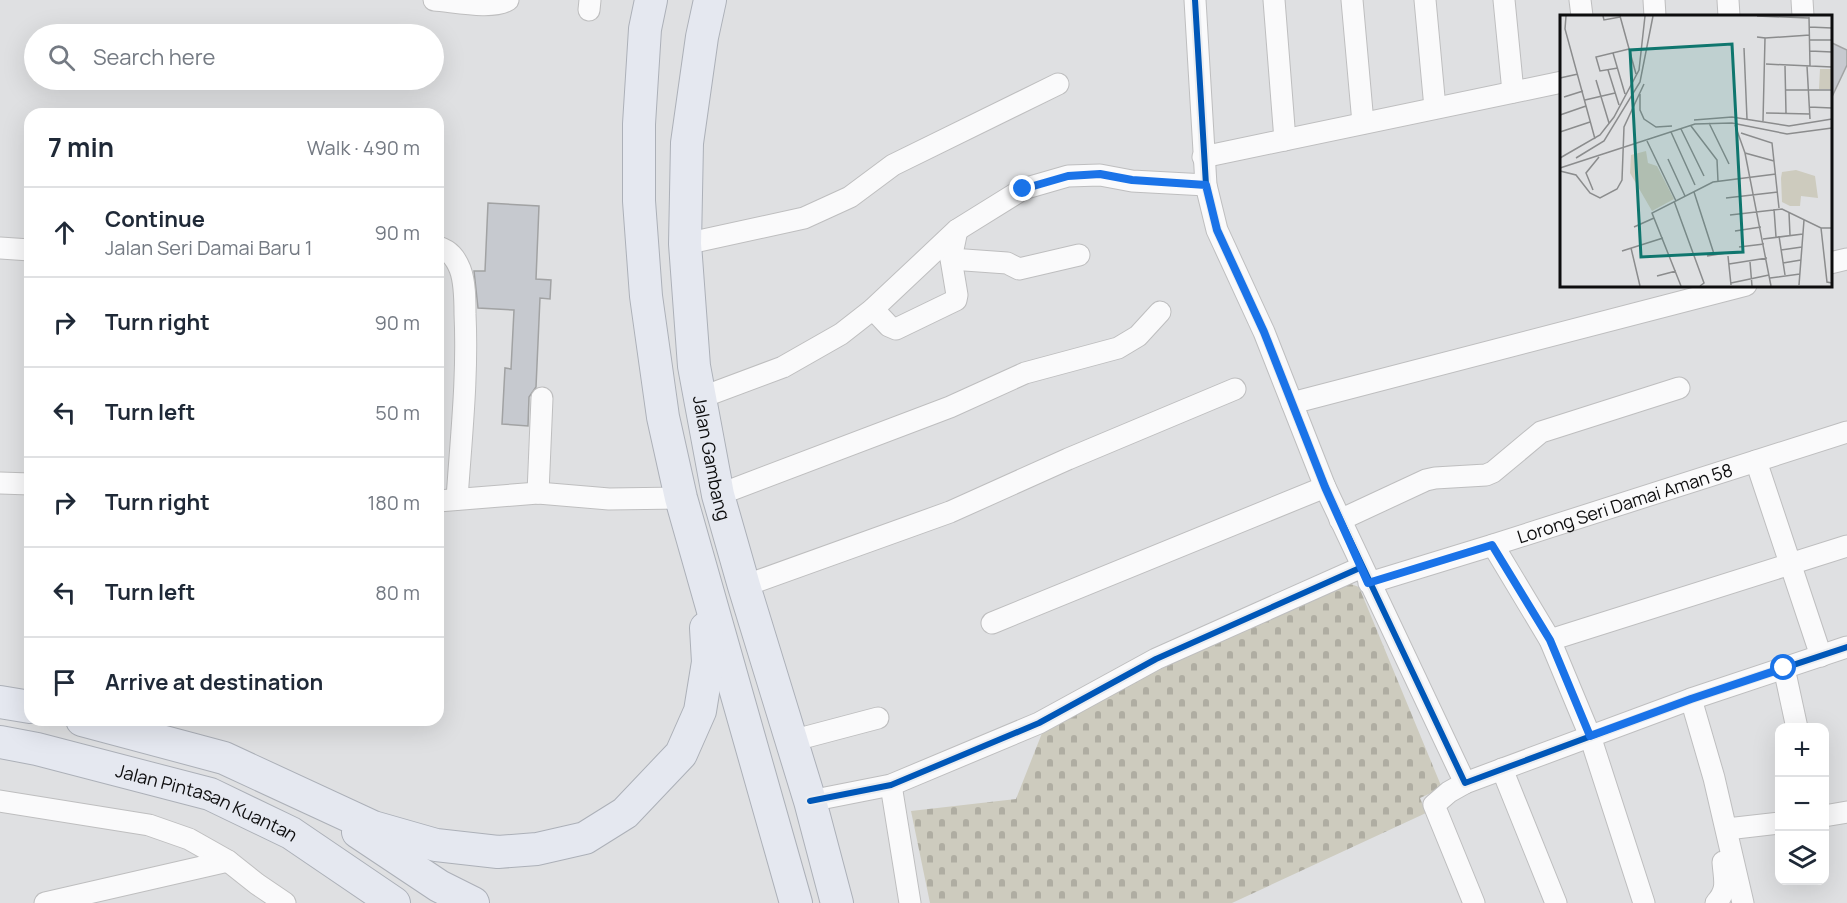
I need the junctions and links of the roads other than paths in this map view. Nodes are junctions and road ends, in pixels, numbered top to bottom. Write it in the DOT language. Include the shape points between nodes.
graph roads {
  1 [pos="434,0"];
  2 [pos="508,0"];
  3 [pos="651,0"];
  4 [pos="710,0"];
  5 [pos="724,0"];
  6 [pos="1196,0"];
  7 [pos="1274,0"];
  8 [pos="1352,0"];
  9 [pos="1425,0"];
  10 [pos="1504,0"];
  11 [pos="1580,0"];
  12 [pos="1654,0"];
  13 [pos="1728,0"];
  14 [pos="1802,0"];
  15 [pos="1582,15"];
  16 [pos="1655,15"];
  17 [pos="1729,15"];
  18 [pos="1803,15"];
  19 [pos="702,37"];
  20 [pos="1560,82"];
  21 [pos="1058,84"];
  22 [pos="1513,92"];
  23 [pos="1435,108"];
  24 [pos="1363,123"];
  25 [pos="1285,140"];
  26 [pos="1203,157"];
  27 [pos="1206,185"];
  28 [pos="957,230"];
  29 [pos="686,244"];
  30 [pos="0,248"];
  31 [pos="444,249"];
  32 [pos="24,250"];
  33 [pos="1079,255"];
  34 [pos="951,259"];
  35 [pos="1847,259"];
  36 [pos="1832,263"];
  37 [pos="1742,286"];
  38 [pos="873,309"];
  39 [pos="1160,312"];
  40 [pos="1679,388"];
  41 [pos="1235,389"];
  42 [pos="542,398"];
  43 [pos="700,398"];
  44 [pos="1292,402"];
  45 [pos="1847,432"];
  46 [pos="1756,461"];
  47 [pos="0,483"];
  48 [pos="24,484"];
  49 [pos="1325,487"];
  50 [pos="538,493"];
  51 [pos="718,495"];
  52 [pos="681,498"];
  53 [pos="448,500"];
  54 [pos="1340,520"];
  55 [pos="1492,545"];
  56 [pos="1847,546"];
  57 [pos="1790,564"];
  58 [pos="701,567"];
  59 [pos="1365,575"];
  60 [pos="744,586"];
  61 [pos="992,624"];
  62 [pos="1550,640"];
  63 [pos="1847,647"];
  64 [pos="1821,656"];
  65 [pos="1784,668"];
  66 [pos="1691,699"];
  67 [pos="0,702"];
  68 [pos="24,706"];
  69 [pos="878,718"];
  70 [pos="1796,723"];
  71 [pos="104,726"];
  72 [pos="1590,736"];
  73 [pos="791,741"];
  74 [pos="0,742"];
  75 [pos="1502,769"];
  76 [pos="1465,783"];
  77 [pos="891,785"];
  78 [pos="310,799"];
  79 [pos="0,801"];
  80 [pos="810,801"];
  81 [pos="1847,812"];
  82 [pos="1829,815"];
  83 [pos="1775,823"];
  84 [pos="1728,837"];
  85 [pos="228,861"];
  86 [pos="45,903"];
  87 [pos="285,903"];
  88 [pos="394,903"];
  89 [pos="473,903"];
  90 [pos="796,903"];
  91 [pos="837,903"];
  92 [pos="910,903"];
  93 [pos="1474,903"];
  94 [pos="1556,903"];
  95 [pos="1644,903"];
  96 [pos="1716,903"];
  97 [pos="1743,903"];
  1 -- 2 [label="street" via="491,4"];
  3 -- 52 [label="highway, Jalan Gambang" via="645,29 639,124 639,201 646,296 663,417"];
  4 -- 19 [label="highway, Jalan Gambang"];
  5 -- 19 [label="street"];
  6 -- 26 [label="street"];
  7 -- 25 [label="street"];
  8 -- 24 [label="street"];
  9 -- 23 [label="street"];
  10 -- 22 [label="street"];
  11 -- 15 [label="street"];
  12 -- 16 [label="street"];
  13 -- 17 [label="street"];
  14 -- 18 [label="street"];
  19 -- 29 [label="highway, Jalan Gambang" via="687,143"];
  20 -- 22 [label="street"];
  21 -- 29 [label="street" via="893,165 850,197 804,218"];
  22 -- 23 [label="street"];
  23 -- 24 [label="street"];
  24 -- 25 [label="street"];
  25 -- 26 [label="street"];
  26 -- 27 [label="street"];
  27 -- 28 [label="street" via="1100,174 1068,176 1023,189"];
  27 -- 44 [label="street" via="1217,230"];
  28 -- 34 [label="street"];
  28 -- 38 [label="street"];
  29 -- 43 [label="highway, Jalan Gambang" via="693,366"];
  30 -- 32 [label="street"];
  31 -- 53 [label="street" via="455,258 461,271 467,349"];
  33 -- 34 [label="street" via="1019,269 1007,263"];
  34 -- 38 [label="street" via="956,300 896,329"];
  35 -- 36 [label="street"];
  37 -- 44 [label="street"];
  38 -- 43 [label="street" via="841,334 783,367"];
  39 -- 51 [label="street" via="1138,336 1118,348 1025,374 950,407"];
  40 -- 54 [label="street" via="1542,432 1486,475 1426,480"];
  41 -- 60 [label="street" via="950,512"];
  42 -- 50 [label="street"];
  43 -- 51 [label="highway, Jalan Gambang"];
  44 -- 49 [label="street"];
  45 -- 46 [label="street, Lorong Seri Damai Aman 58"];
  46 -- 55 [label="street, Lorong Seri Damai Aman 58"];
  46 -- 57 [label="street"];
  47 -- 48 [label="street"];
  49 -- 54 [label="street"];
  49 -- 61 [label="street"];
  50 -- 52 [label="street" via="609,499"];
  50 -- 53 [label="street"];
  51 -- 60 [label="highway, Jalan Gambang"];
  52 -- 58 [label="highway, Jalan Gambang"];
  54 -- 59 [label="street"];
  55 -- 59 [label="street, Lorong Seri Damai Aman 58"];
  55 -- 62 [label="street"];
  56 -- 57 [label="street"];
  57 -- 62 [label="street"];
  57 -- 64 [label="street"];
  58 -- 78 [label="highway" via="708,662 700,711 681,754 658,780 625,813 585,838 537,849 498,852 436,845 373,827"];
  58 -- 90 [label="highway, Jalan Gambang"];
  59 -- 76 [label="street"];
  59 -- 77 [label="street, Lorong Seri Damai Aman 58" via="1156,659 1039,723"];
  60 -- 73 [label="highway, Jalan Gambang"];
  62 -- 72 [label="street"];
  63 -- 64 [label="street"];
  64 -- 65 [label="street"];
  65 -- 66 [label="street"];
  65 -- 70 [label="street"];
  66 -- 72 [label="street"];
  66 -- 84 [label="street"];
  67 -- 68 [label="highway"];
  69 -- 73 [label="street"];
  71 -- 78 [label="highway" via="224,758"];
  72 -- 75 [label="street"];
  72 -- 95 [label="street"];
  73 -- 80 [label="highway, Jalan Gambang"];
  74 -- 88 [label="highway, Jalan Pintasan Kuantan" via="210,794 291,833"];
  75 -- 76 [label="street"];
  75 -- 94 [label="street"];
  76 -- 93 [label="street" via="1434,805"];
  77 -- 80 [label="street, Lorong Seri Damai Aman 58"];
  77 -- 92 [label="street"];
  78 -- 89 [label="highway" via="439,886"];
  79 -- 85 [label="street" via="149,825 189,838"];
  80 -- 91 [label="highway, Jalan Gambang"];
  81 -- 82 [label="street"];
  83 -- 84 [label="street"];
  84 -- 96 [label="street" via="1723,860 1723,895"];
  84 -- 97 [label="street"];
  85 -- 86 [label="street"];
  85 -- 87 [label="street"];
}
